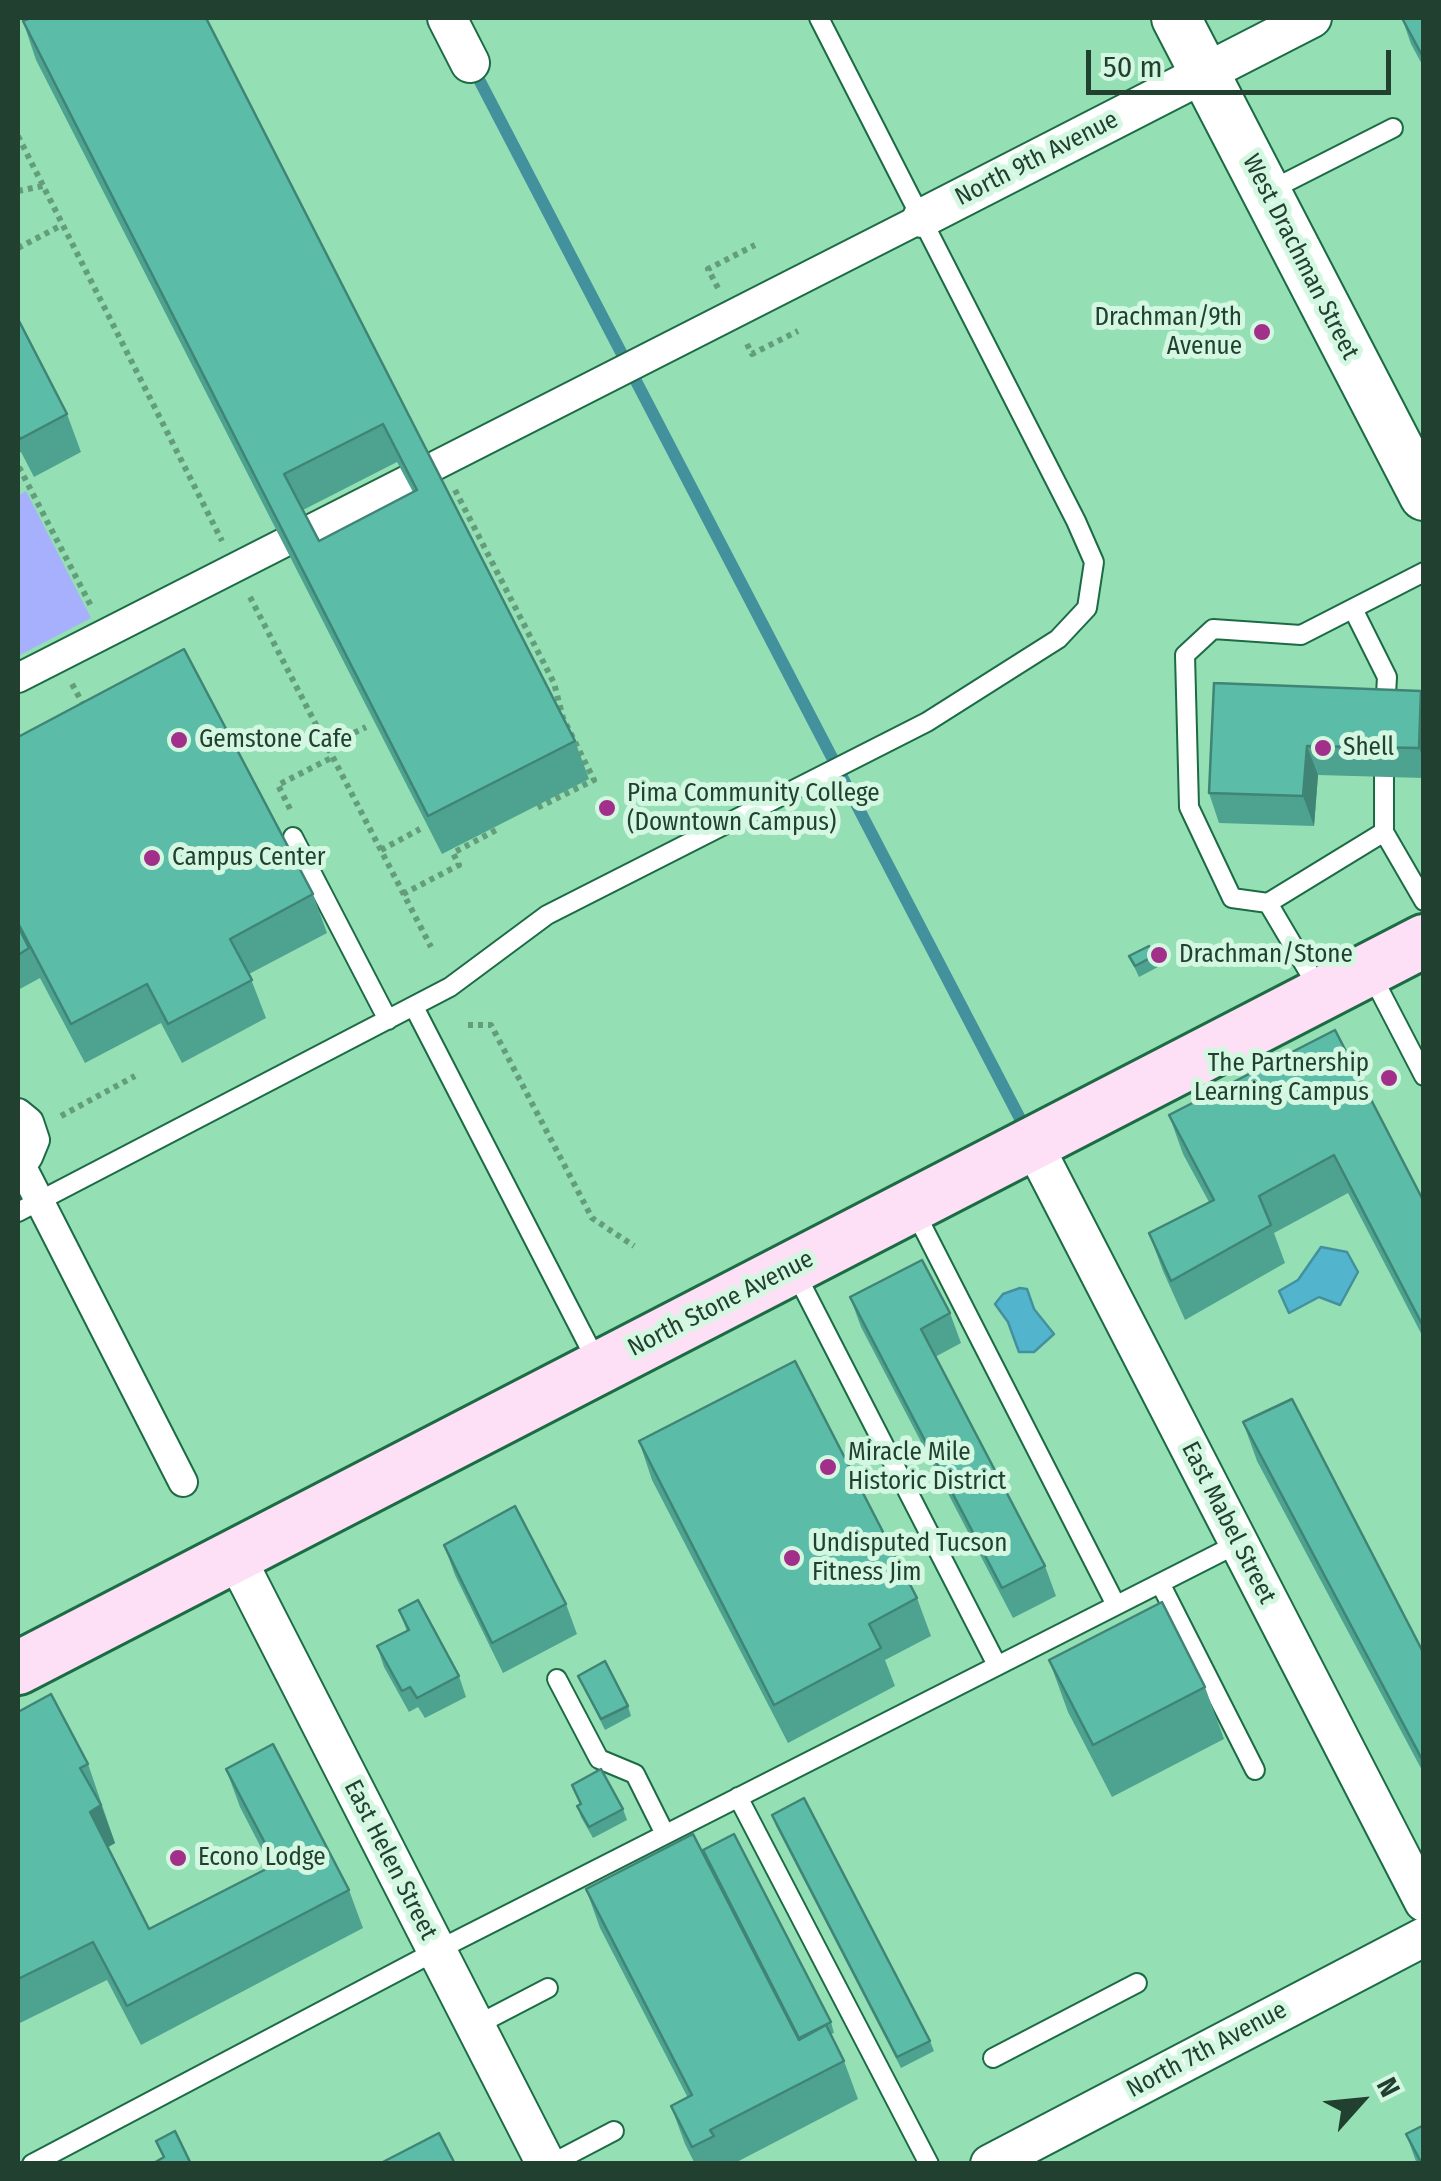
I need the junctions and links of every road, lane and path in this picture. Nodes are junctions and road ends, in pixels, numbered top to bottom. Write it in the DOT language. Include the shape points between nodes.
graph roads {
  1 [pos="447,18"];
  2 [pos="819,18"];
  3 [pos="1176,18"];
  4 [pos="1312,18"];
  5 [pos="470,63"];
  6 [pos="1205,73"];
  7 [pos="1393,128"];
  8 [pos="42,186"];
  9 [pos="18,191"];
  10 [pos="1266,192"];
  11 [pos="922,218"];
  12 [pos="62,225"];
  13 [pos="18,248"];
  14 [pos="441,463"];
  15 [pos="18,470"];
  16 [pos="1424,496"];
  17 [pos="1424,572"];
  18 [pos="1354,610"];
  19 [pos="106,634"];
  20 [pos="58,658"];
  21 [pos="18,678"];
  22 [pos="1384,719"];
  23 [pos="91,720"];
  24 [pos="366,727"];
  25 [pos="328,746"];
  26 [pos="332,757"];
  27 [pos="1384,777"];
  28 [pos="535,809"];
  29 [pos="500,828"];
  30 [pos="420,830"];
  31 [pos="1384,832"];
  32 [pos="293,837"];
  33 [pos="381,850"];
  34 [pos="403,894"];
  35 [pos="1424,902"];
  36 [pos="1268,903"];
  37 [pos="1424,940"];
  38 [pos="1368,969"];
  39 [pos="1321,993"];
  40 [pos="414,1006"];
  41 [pos="388,1020"];
  42 [pos="468,1025"];
  43 [pos="135,1076"];
  44 [pos="1424,1076"];
  45 [pos="26,1122"];
  46 [pos="1033,1144"];
  47 [pos="19,1164"];
  48 [pos="912,1205"];
  49 [pos="28,1206"];
  50 [pos="634,1246"];
  51 [pos="792,1267"];
  52 [pos="600,1367"];
  53 [pos="182,1482"];
  54 [pos="1238,1543"];
  55 [pos="234,1556"];
  56 [pos="1160,1583"];
  57 [pos="1116,1605"];
  58 [pos="997,1665"];
  59 [pos="18,1668"];
  60 [pos="557,1680"];
  61 [pos="1255,1770"];
  62 [pos="738,1797"];
  63 [pos="665,1834"];
  64 [pos="1424,1902"];
  65 [pos="1424,1937"];
  66 [pos="436,1951"];
  67 [pos="1137,1983"];
  68 [pos="548,1988"];
  69 [pos="475,2026"];
  70 [pos="992,2058"];
  71 [pos="614,2130"];
  72 [pos="32,2164"];
  73 [pos="549,2164"];
  74 [pos="930,2164"];
  75 [pos="990,2164"];
  1 -- 5 [label="street"];
  2 -- 11 [label="lane"];
  3 -- 6 [label="street, West Drachman Street"];
  4 -- 6 [label="street, North 9th Avenue"];
  6 -- 10 [label="street, West Drachman Street"];
  6 -- 11 [label="street, North 9th Avenue"];
  7 -- 10 [label="lane"];
  8 -- 9 [label="path"];
  10 -- 16 [label="street, West Drachman Street"];
  11 -- 14 [label="street"];
  11 -- 40 [label="lane" via="1094,562 1087,608 1058,639 927,722 547,915"];
  12 -- 13 [label="path"];
  14 -- 19 [label="street"];
  14 -- 28 [label="path" via="554,682 594,780"];
  15 -- 19 [label="path"];
  17 -- 18 [label="lane"];
  18 -- 22 [label="lane" via="1388,677"];
  18 -- 36 [label="lane" via="1302,634 1213,629 1185,654 1189,807 1232,898"];
  19 -- 20 [label="street"];
  20 -- 21 [label="street"];
  20 -- 23 [label="path"];
  24 -- 25 [label="path"];
  26 -- 32 [label="path" via="278,784 302,833"];
  27 -- 31 [label="lane"];
  29 -- 34 [label="path" via="453,853 459,865"];
  30 -- 33 [label="path"];
  31 -- 35 [label="lane"];
  31 -- 36 [label="lane"];
  32 -- 41 [label="lane"];
  36 -- 39 [label="lane"];
  37 -- 38 [label="main road, North Stone Avenue"];
  38 -- 39 [label="main road, North Stone Avenue"];
  38 -- 44 [label="lane"];
  39 -- 46 [label="main road, North Stone Avenue"];
  40 -- 41 [label="lane"];
  40 -- 52 [label="lane"];
  41 -- 49 [label="lane"];
  42 -- 50 [label="path" via="492,1025 592,1218"];
  43 -- 45 [label="path"];
  45 -- 47 [label="street" via="32,1149"];
  46 -- 48 [label="main road, North Stone Avenue"];
  46 -- 54 [label="street, East Mabel Street"];
  47 -- 49 [label="street"];
  48 -- 51 [label="main road, North Stone Avenue"];
  48 -- 57 [label="lane"];
  49 -- 53 [label="street"];
  51 -- 52 [label="main road, North Stone Avenue"];
  51 -- 58 [label="lane"];
  52 -- 55 [label="main road, North Stone Avenue"];
  54 -- 56 [label="lane"];
  54 -- 64 [label="street, East Mabel Street"];
  55 -- 59 [label="main road, North Stone Avenue"];
  55 -- 66 [label="street, East Helen Street"];
  56 -- 57 [label="lane"];
  56 -- 61 [label="lane"];
  57 -- 58 [label="lane"];
  58 -- 62 [label="lane"];
  60 -- 63 [label="lane" via="598,1759 635,1774"];
  62 -- 63 [label="lane"];
  62 -- 74 [label="lane"];
  63 -- 66 [label="lane"];
  65 -- 75 [label="street, North 7th Avenue"];
  66 -- 69 [label="street, East Helen Street"];
  66 -- 72 [label="lane"];
  67 -- 70 [label="lane"];
  68 -- 69 [label="lane"];
  69 -- 73 [label="street, East Helen Street"];
  71 -- 73 [label="lane"];
}
